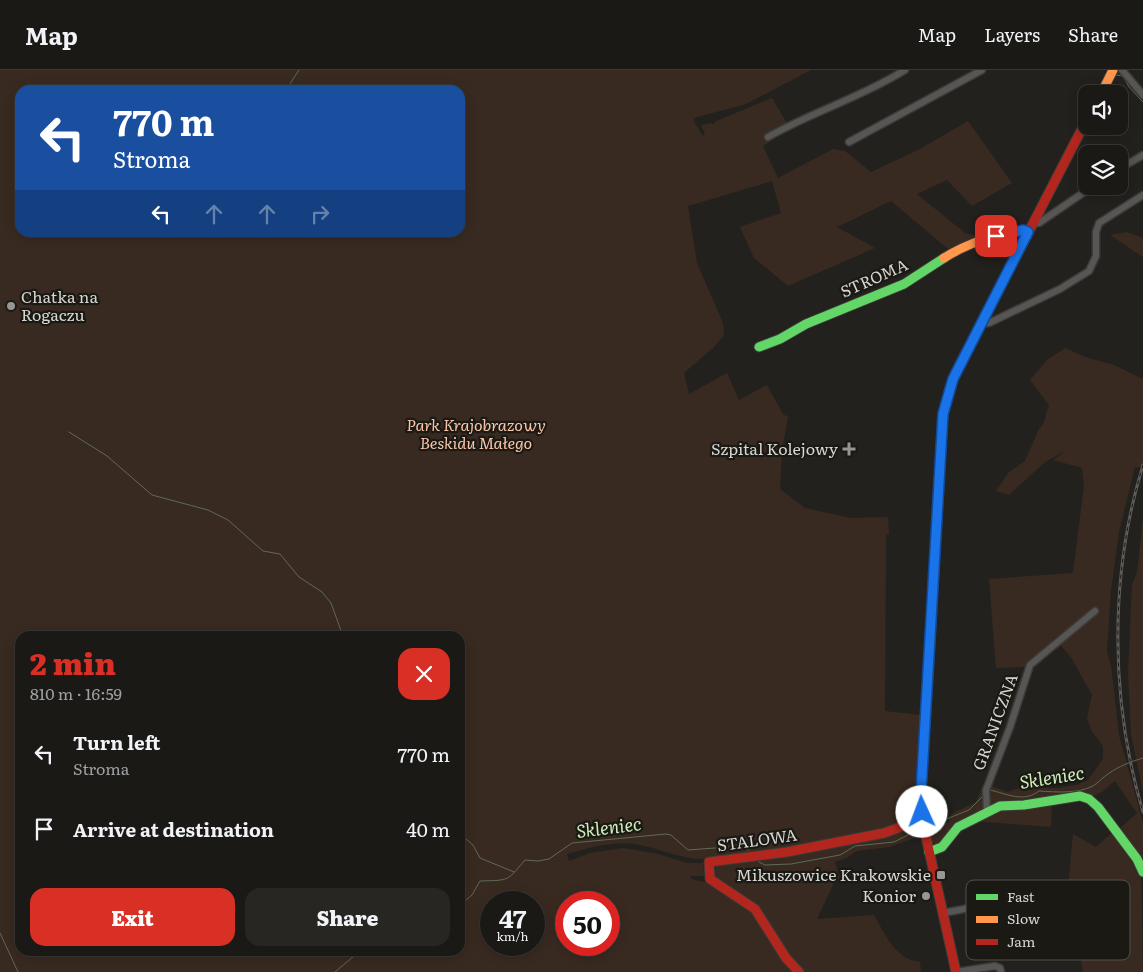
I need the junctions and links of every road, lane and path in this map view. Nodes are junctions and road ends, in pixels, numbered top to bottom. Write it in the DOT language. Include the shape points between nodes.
graph roads {
  1 [pos="905,70"];
  2 [pos="982,70"];
  3 [pos="1113,70"];
  4 [pos="1122,70"];
  5 [pos="1106,85"];
  6 [pos="1143,95"];
  7 [pos="1079,135"];
  8 [pos="768,138"];
  9 [pos="849,142"];
  10 [pos="1143,155"];
  11 [pos="1128,164"];
  12 [pos="1080,195"];
  13 [pos="1143,196"];
  14 [pos="1031,228"];
  15 [pos="982,324"];
  16 [pos="759,347"];
  17 [pos="1095,611"];
  18 [pos="987,813"];
  19 [pos="923,817"];
  20 [pos="929,852"];
  21 [pos="1143,872"];
  22 [pos="966,909"];
  23 [pos="943,913"];
  24 [pos="800,972"];
  25 [pos="956,972"];
  26 [pos="1001,972"];
  1 -- 8 [label="street"];
  2 -- 9 [label="street"];
  3 -- 5 [label="street"];
  4 -- 6 [label="street"];
  7 -- 14 [label="street"];
  10 -- 11 [label="street"];
  12 -- 14 [label="street"];
  13 -- 15 [label="street" via="1099,223 1096,256 1089,271"];
  14 -- 15 [label="street"];
  14 -- 16 [label="street, STROMA" via="967,246 904,284"];
  15 -- 19 [label="street" via="953,379 943,414 921,782"];
  17 -- 18 [label="street, GRANICZNA" via="1030,665 986,790"];
  18 -- 20 [label="street" via="954,830 942,847"];
  18 -- 21 [label="street" via="1005,804 1024,805 1085,797 1098,807"];
  19 -- 20 [label="street"];
  19 -- 24 [label="street, STALOWA" via="884,833 787,852 709,862 710,879 754,909 785,958"];
  20 -- 23 [label="street"];
  22 -- 23 [label="street"];
  23 -- 25 [label="street"];
  25 -- 26 [label="street" via="996,966"];
}
